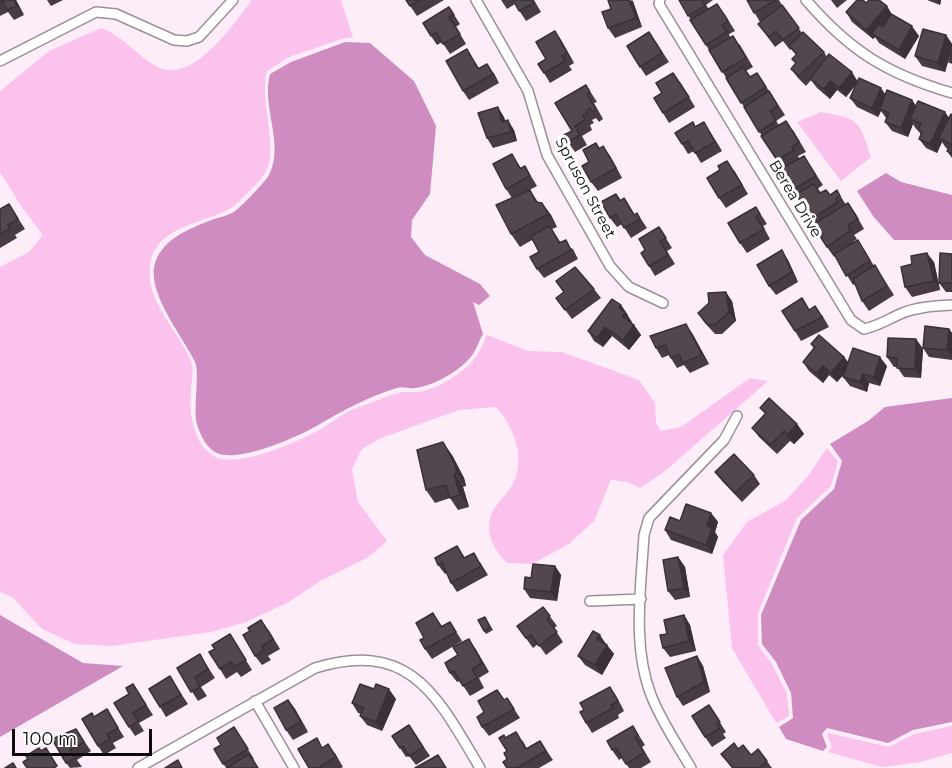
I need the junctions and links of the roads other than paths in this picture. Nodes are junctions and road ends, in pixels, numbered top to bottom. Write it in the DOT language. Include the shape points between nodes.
graph roads {
  1 [pos="233,0"];
  2 [pos="476,0"];
  3 [pos="660,0"];
  4 [pos="806,0"];
  5 [pos="0,61"];
  6 [pos="952,93"];
  7 [pos="663,303"];
  8 [pos="952,306"];
  9 [pos="737,416"];
  10 [pos="641,600"];
  11 [pos="590,602"];
  12 [pos="255,701"];
  13 [pos="141,767"];
  14 [pos="294,768"];
  15 [pos="480,768"];
  16 [pos="691,768"];
  1 -- 5 [label="street" via="199,38 174,40 116,14 96,12"];
  2 -- 7 [label="street, Spruson Street" via="528,91 547,155 610,266 629,287"];
  3 -- 8 [label="street, Berea Drive" via="851,320 864,329 902,313"];
  4 -- 6 [label="street" via="826,24 871,61 926,86"];
  9 -- 10 [label="street" via="724,440 649,518 644,535"];
  10 -- 11 [label="street"];
  10 -- 16 [label="street" via="640,648 650,693"];
  12 -- 13 [label="street"];
  12 -- 14 [label="street"];
  12 -- 15 [label="street" via="315,668 341,660 380,662 414,676 430,689"];
}
